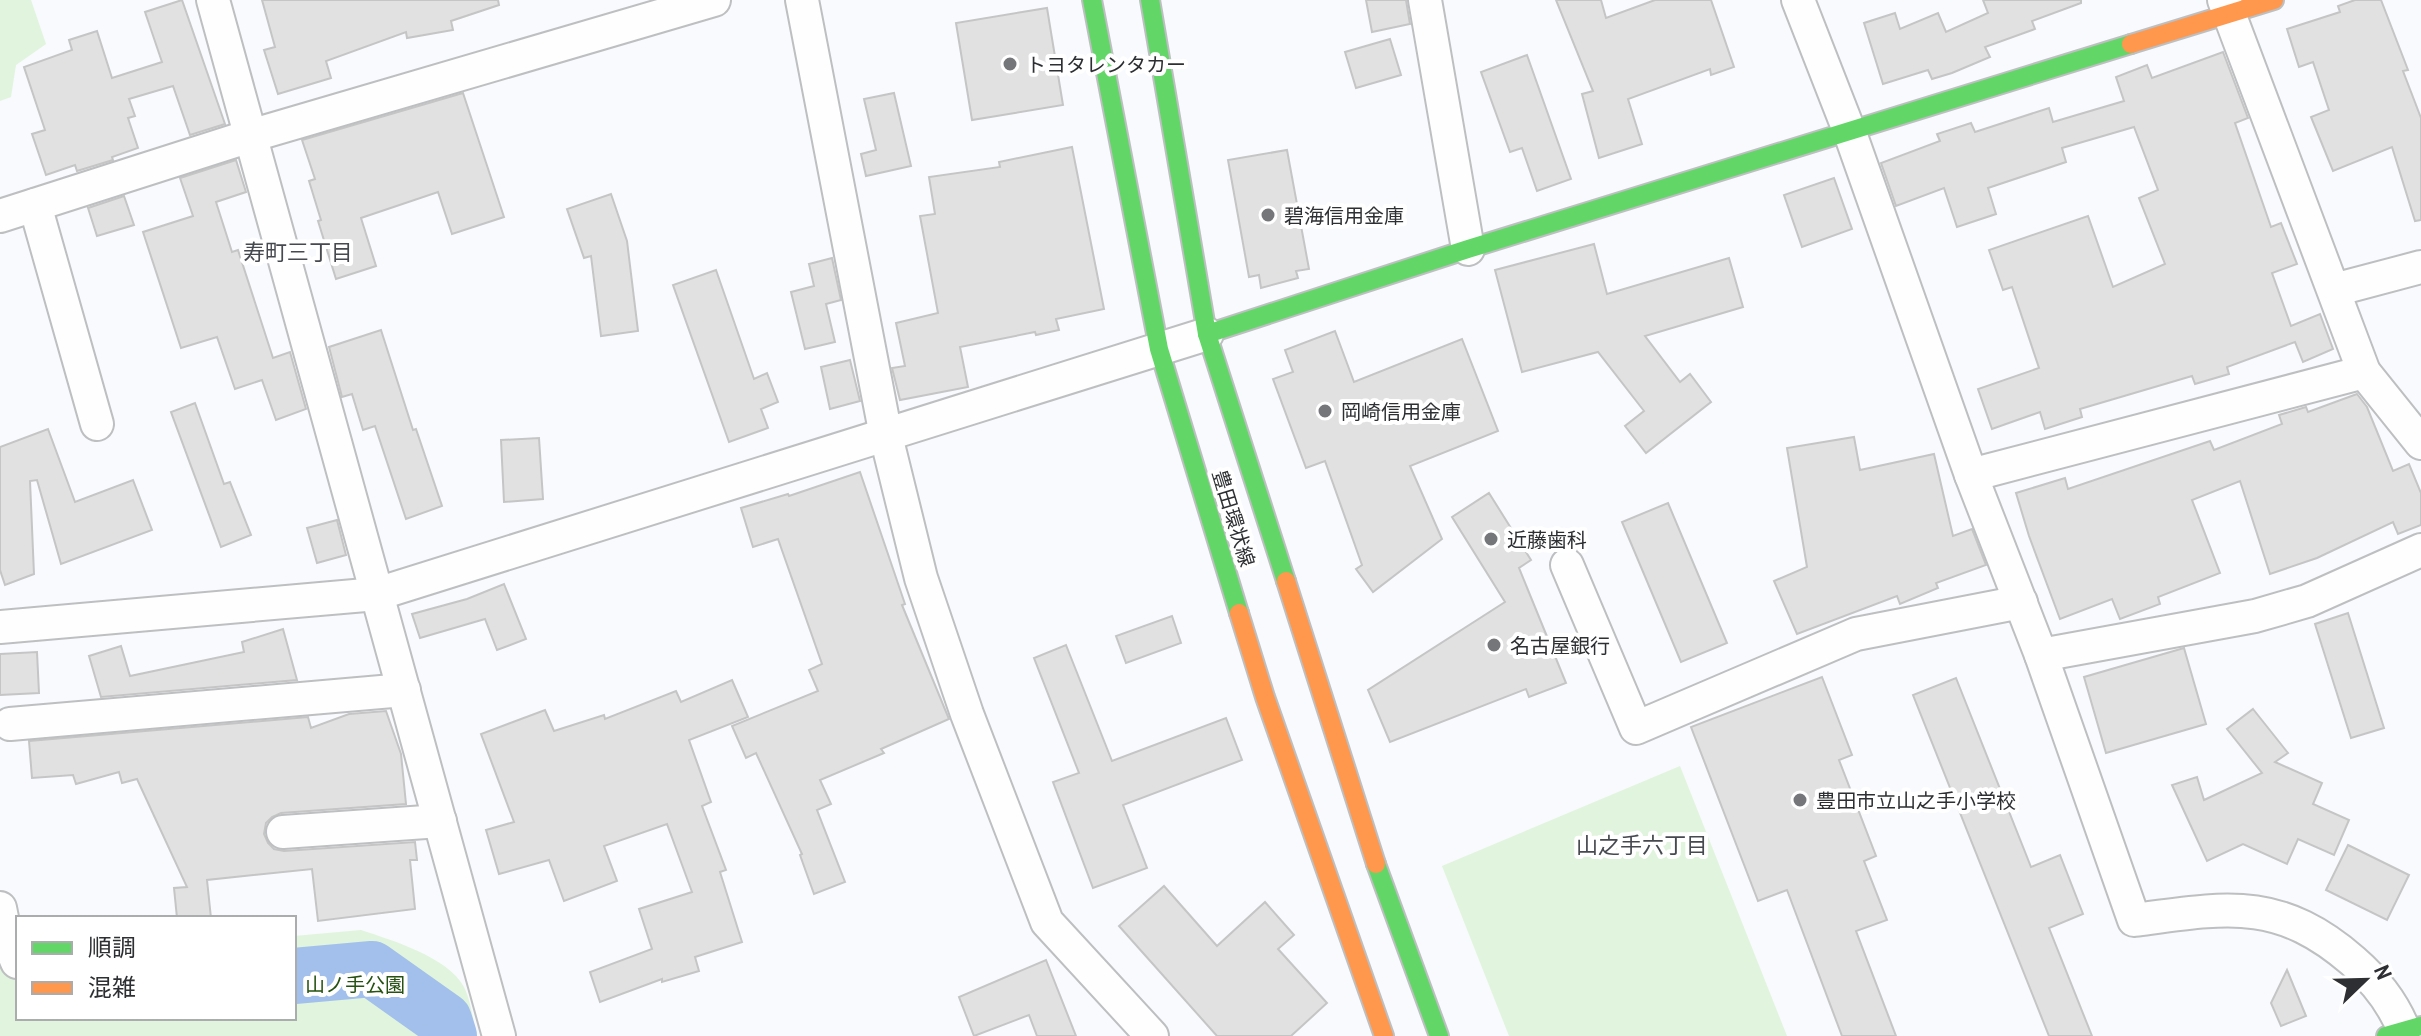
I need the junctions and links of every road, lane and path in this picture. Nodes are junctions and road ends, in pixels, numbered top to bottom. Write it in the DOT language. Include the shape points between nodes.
graph roads {
  1 [pos="213,0"];
  2 [pos="714,0"];
  3 [pos="802,0"];
  4 [pos="1092,0"];
  5 [pos="1150,0"];
  6 [pos="1425,0"];
  7 [pos="1798,0"];
  8 [pos="2274,0"];
  9 [pos="2227,7"];
  10 [pos="1850,133"];
  11 [pos="250,136"];
  12 [pos="35,205"];
  13 [pos="0,216"];
  14 [pos="1468,249"];
  15 [pos="2421,267"];
  16 [pos="2334,290"];
  17 [pos="1207,334"];
  18 [pos="1159,349"];
  19 [pos="2364,372"];
  20 [pos="97,424"];
  21 [pos="886,436"];
  22 [pos="2421,443"];
  23 [pos="1971,475"];
  24 [pos="2421,550"];
  25 [pos="1567,565"];
  26 [pos="377,594"];
  27 [pos="2021,602"];
  28 [pos="0,627"];
  29 [pos="2041,655"];
  30 [pos="404,690"];
  31 [pos="10,724"];
  32 [pos="440,821"];
  33 [pos="283,832"];
  34 [pos="0,908"];
  35 [pos="16,960"];
  36 [pos="2404,1032"];
  37 [pos="1381,1034"];
  38 [pos="499,1036"];
  39 [pos="1152,1036"];
  40 [pos="1439,1036"];
  1 -- 11 [label="street"];
  2 -- 11 [label="street"];
  3 -- 21 [label="street"];
  4 -- 18 [label="main road, 豊田環状線"];
  5 -- 17 [label="main road, 豊田環状線"];
  6 -- 14 [label="street"];
  7 -- 10 [label="street"];
  8 -- 9 [label="main road"];
  9 -- 10 [label="main road"];
  9 -- 16 [label="street"];
  10 -- 14 [label="main road"];
  10 -- 23 [label="street"];
  11 -- 12 [label="street"];
  11 -- 26 [label="street"];
  12 -- 13 [label="street"];
  12 -- 20 [label="street"];
  14 -- 17 [label="main road"];
  15 -- 16 [label="street"];
  16 -- 19 [label="street"];
  17 -- 18 [label="street"];
  17 -- 40 [label="main road, 豊田環状線" via="1376,864"];
  18 -- 21 [label="street"];
  18 -- 37 [label="main road, 豊田環状線" via="1265,697"];
  19 -- 22 [label="street"];
  19 -- 23 [label="street"];
  21 -- 26 [label="street"];
  21 -- 39 [label="street" via="921,578 1047,922"];
  23 -- 27 [label="street"];
  24 -- 29 [label="street" via="2307,601 2255,616"];
  25 -- 27 [label="street" via="1636,728 1856,634"];
  26 -- 28 [label="street"];
  26 -- 30 [label="street"];
  27 -- 29 [label="street"];
  29 -- 36 [label="street" via="2134,920 2253,911 2284,917 2312,930 2363,970 2386,997"];
  30 -- 31 [label="street"];
  30 -- 32 [label="street"];
  32 -- 33 [label="street"];
  32 -- 38 [label="street"];
  34 -- 35 [label="street"];
}
